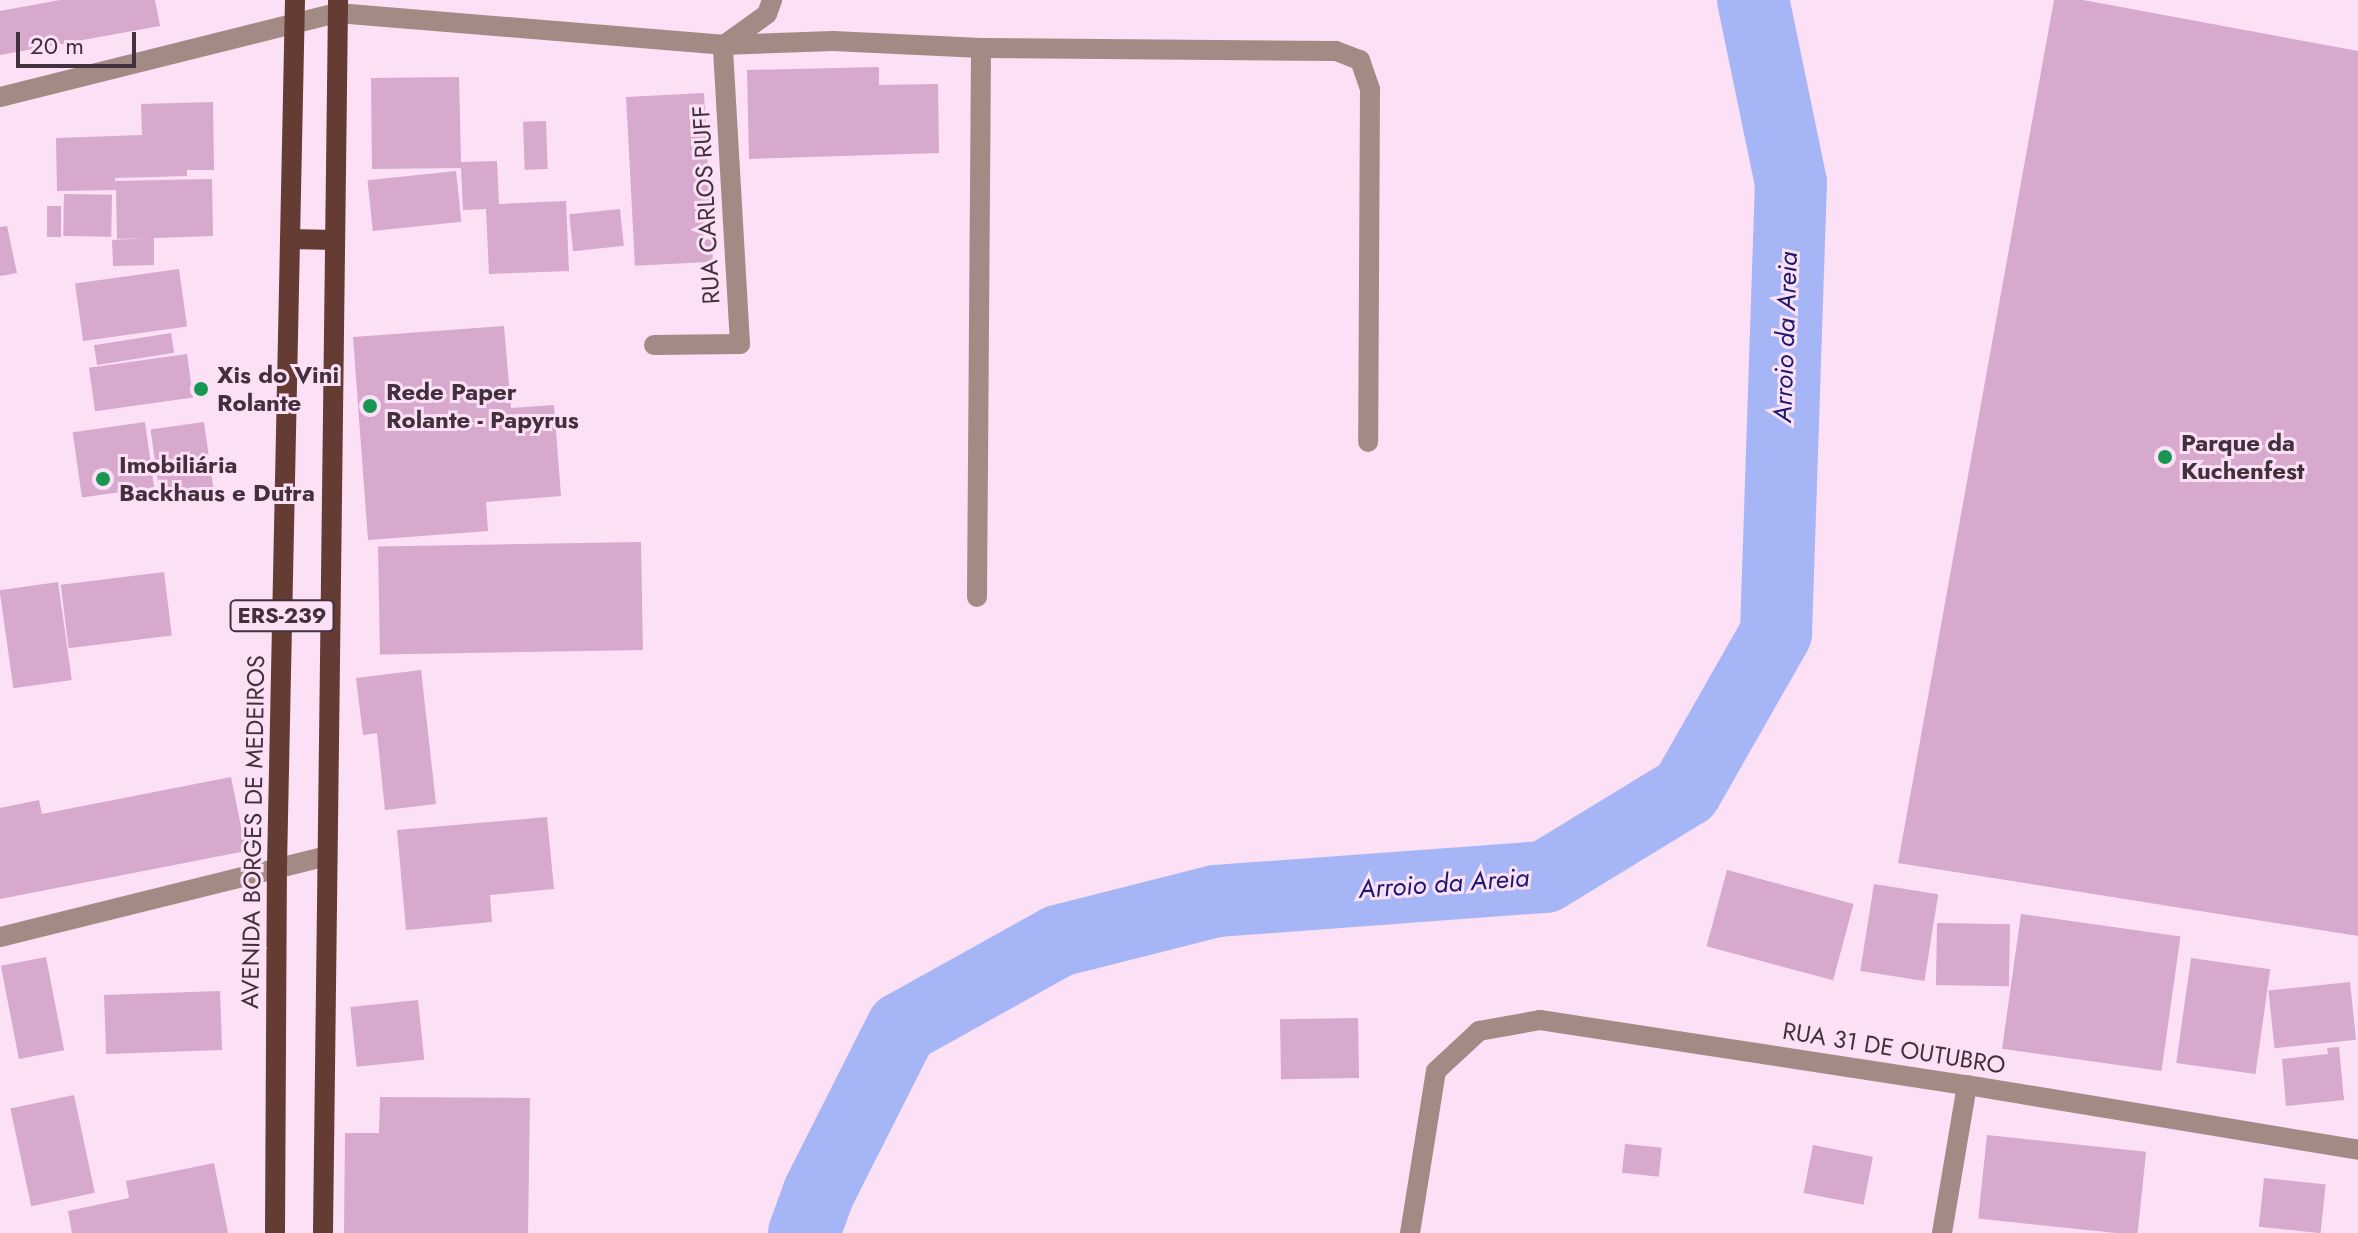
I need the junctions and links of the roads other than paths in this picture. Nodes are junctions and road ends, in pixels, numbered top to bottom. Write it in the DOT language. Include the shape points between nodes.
graph roads {
  1 [pos="295,0"];
  2 [pos="772,0"];
  3 [pos="337,6"];
  4 [pos="295,24"];
  5 [pos="723,45"];
  6 [pos="981,48"];
  7 [pos="0,97"];
  8 [pos="290,239"];
  9 [pos="335,240"];
  10 [pos="654,345"];
  11 [pos="1368,442"];
  12 [pos="977,597"];
  13 [pos="327,856"];
  14 [pos="277,866"];
  15 [pos="0,937"];
  16 [pos="1967,1085"];
  17 [pos="2358,1150"];
  18 [pos="275,1233"];
  19 [pos="323,1233"];
  20 [pos="1410,1233"];
  21 [pos="1942,1233"];
  1 -- 4 [label="main road, AVENIDA BORGES DE MEDEIROS / ERS-239"];
  2 -- 5 [label="street" via="767,14"];
  3 -- 4 [label="street"];
  3 -- 5 [label="street"];
  3 -- 9 [label="main road, ERS-239"];
  4 -- 7 [label="street"];
  4 -- 8 [label="main road, AVENIDA BORGES DE MEDEIROS / ERS-239"];
  5 -- 6 [label="street" via="833,41"];
  5 -- 10 [label="street, RUA CARLOS RUFF" via="740,344"];
  6 -- 11 [label="street" via="1336,51 1360,60 1370,89"];
  6 -- 12 [label="street"];
  8 -- 9 [label="main road"];
  8 -- 14 [label="main road, AVENIDA BORGES DE MEDEIROS / ERS-239"];
  9 -- 13 [label="main road, ERS-239"];
  13 -- 14 [label="street"];
  13 -- 19 [label="main road, ERS-239"];
  14 -- 15 [label="street"];
  14 -- 18 [label="main road, AVENIDA BORGES DE MEDEIROS / ERS-239"];
  16 -- 17 [label="street, RUA 31 DE OUTUBRO"];
  16 -- 20 [label="street, RUA 31 DE OUTUBRO" via="1540,1020 1479,1031 1436,1071"];
  16 -- 21 [label="street"];
}
